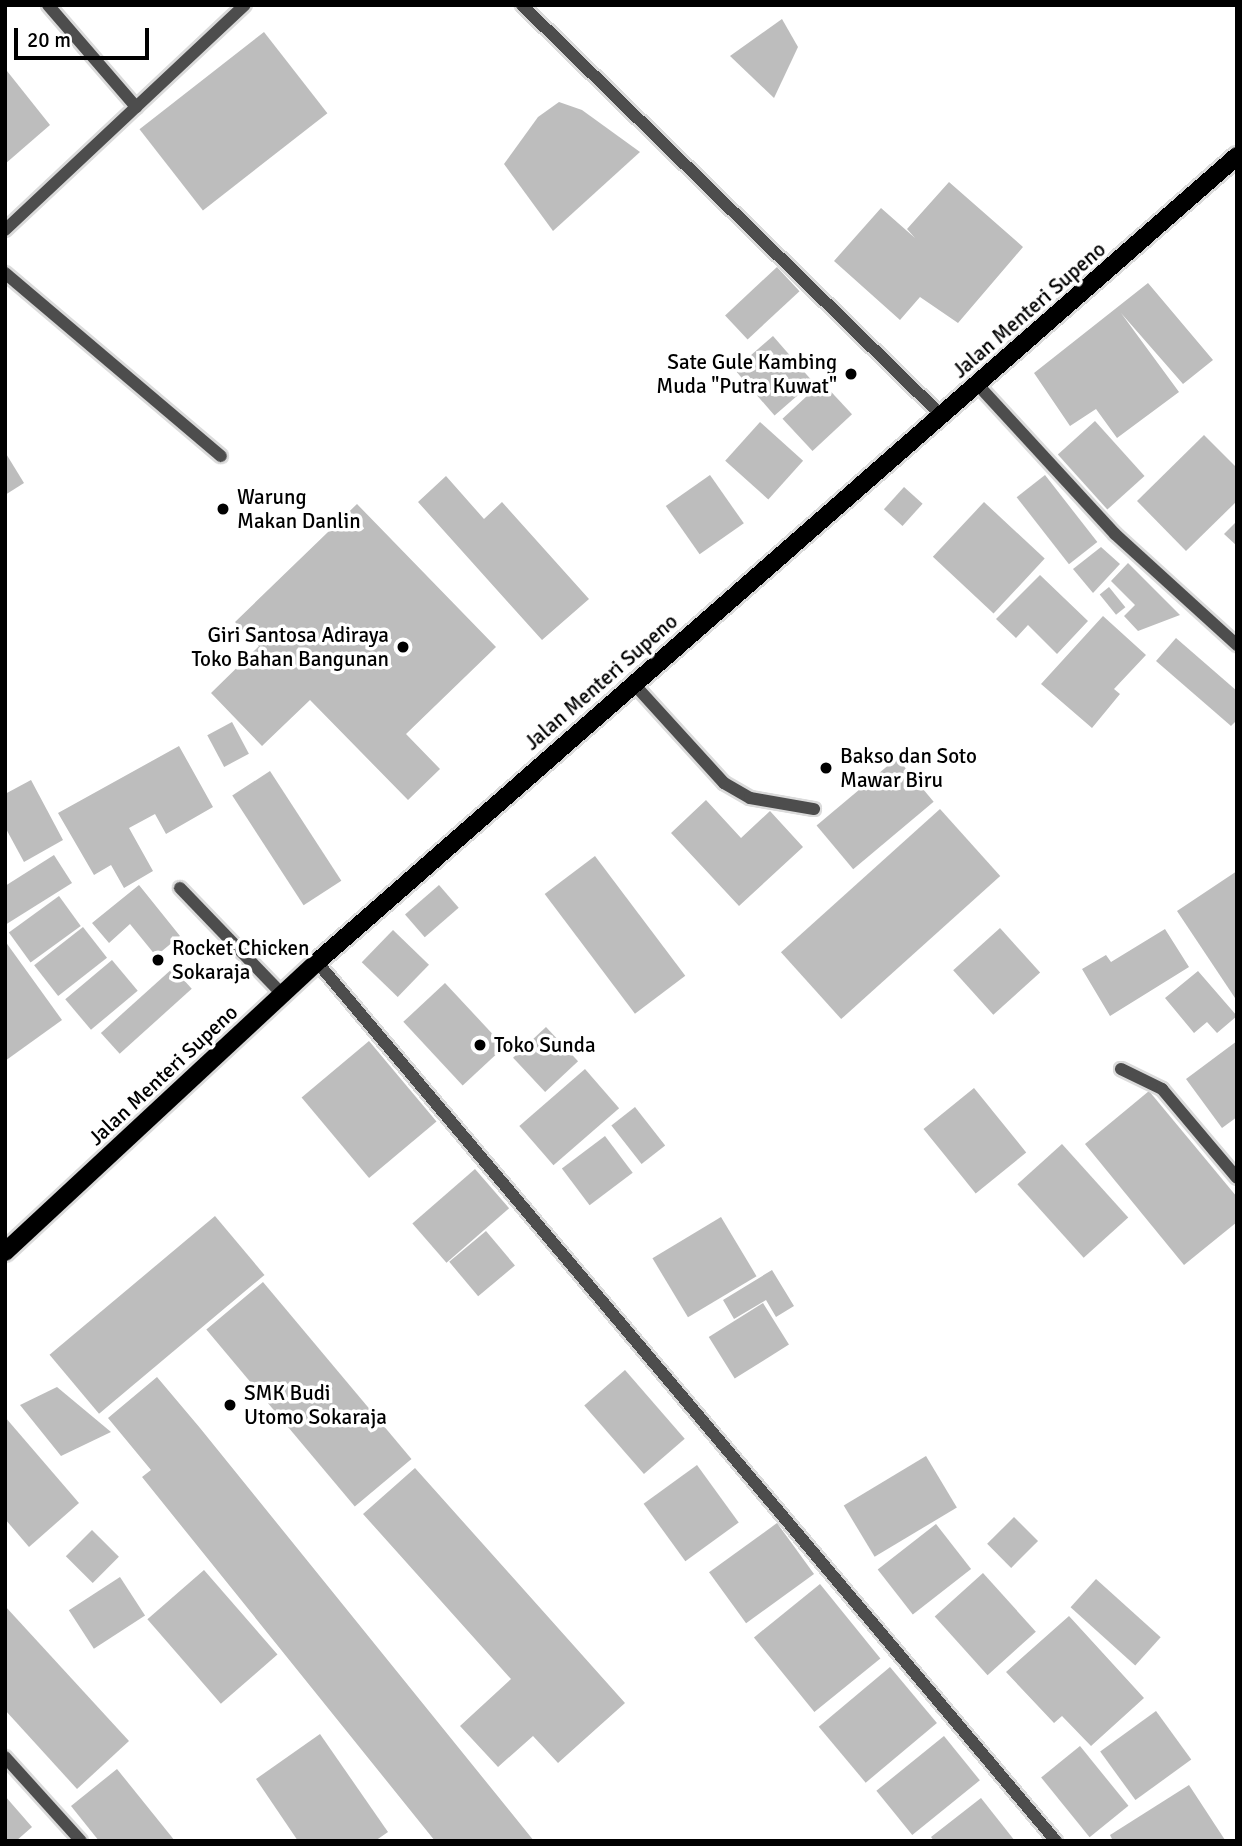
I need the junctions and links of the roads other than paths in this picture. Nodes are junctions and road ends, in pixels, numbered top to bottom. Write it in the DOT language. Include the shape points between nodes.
graph roads {
  1 [pos="48,5"];
  2 [pos="245,5"];
  3 [pos="522,5"];
  4 [pos="136,107"];
  5 [pos="1237,156"];
  6 [pos="5,230"];
  7 [pos="5,272"];
  8 [pos="978,385"];
  9 [pos="942,416"];
  10 [pos="221,456"];
  11 [pos="1237,645"];
  12 [pos="634,683"];
  13 [pos="814,809"];
  14 [pos="180,888"];
  15 [pos="317,962"];
  16 [pos="282,994"];
  17 [pos="1121,1069"];
  18 [pos="1237,1178"];
  19 [pos="5,1252"];
  20 [pos="5,1757"];
  21 [pos="81,1841"];
  22 [pos="1056,1841"];
  1 -- 4 [label="street"];
  2 -- 4 [label="street"];
  3 -- 9 [label="street"];
  4 -- 6 [label="street"];
  5 -- 8 [label="main road, Jalan Menteri Supeno"];
  7 -- 10 [label="street"];
  8 -- 9 [label="main road, Jalan Menteri Supeno"];
  8 -- 11 [label="street" via="1115,534"];
  9 -- 12 [label="main road, Jalan Menteri Supeno"];
  12 -- 13 [label="street" via="724,783 750,798"];
  12 -- 15 [label="main road, Jalan Menteri Supeno"];
  14 -- 16 [label="street"];
  15 -- 16 [label="main road, Jalan Menteri Supeno"];
  15 -- 22 [label="street"];
  16 -- 19 [label="main road, Jalan Menteri Supeno"];
  17 -- 18 [label="street" via="1162,1089"];
  20 -- 21 [label="street"];
}
